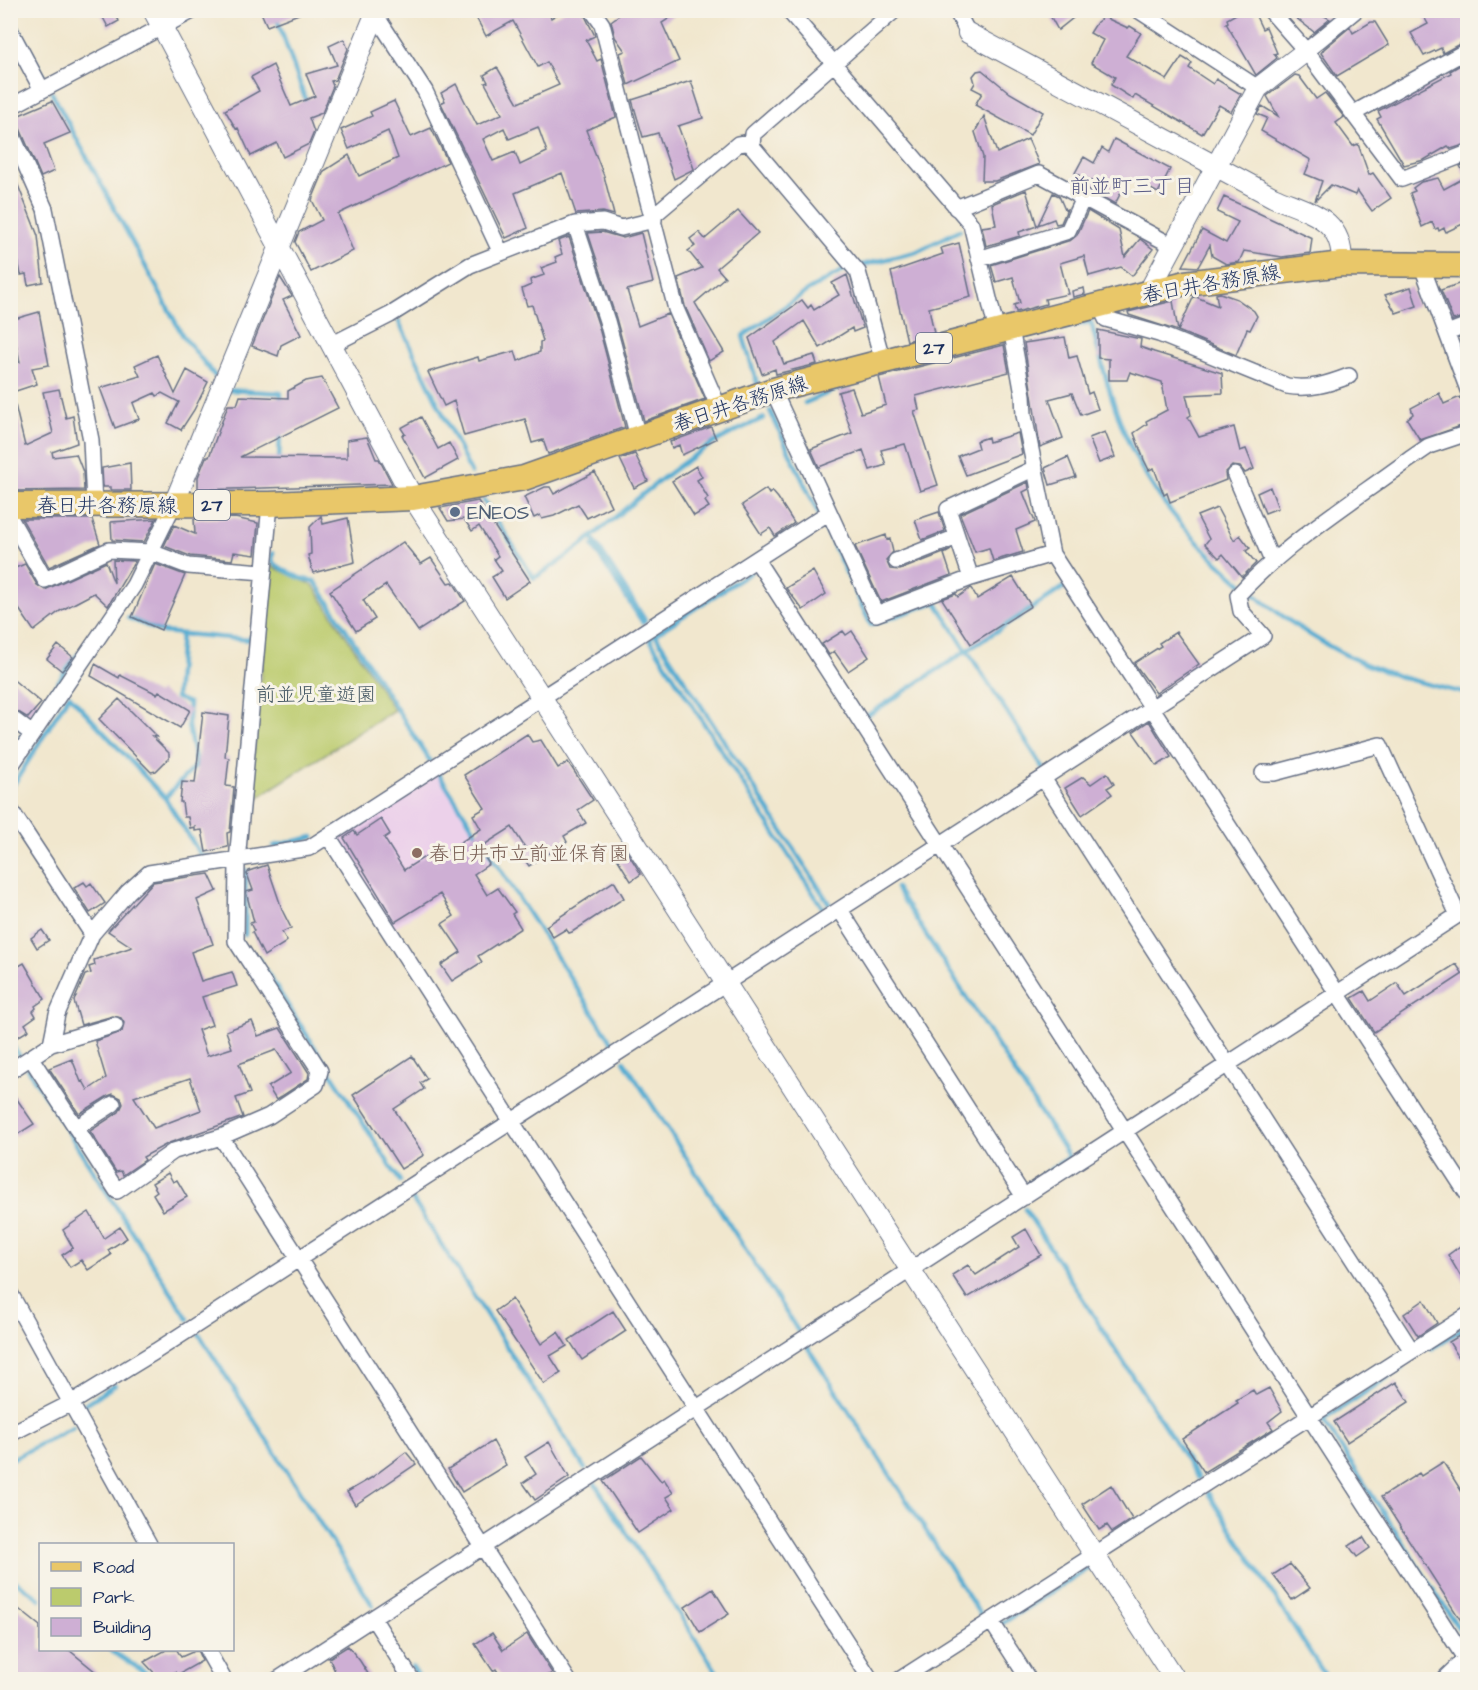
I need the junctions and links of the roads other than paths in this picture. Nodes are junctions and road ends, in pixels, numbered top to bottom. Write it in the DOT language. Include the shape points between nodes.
graph roads {
  1 [pos="194,10"];
  2 [pos="592,10"];
  3 [pos="788,10"];
  4 [pos="895,10"];
  5 [pos="956,10"];
  6 [pos="1138,10"];
  7 [pos="1270,10"];
  8 [pos="1356,10"];
  9 [pos="380,13"];
  10 [pos="157,19"];
  11 [pos="10,30"];
  12 [pos="968,33"];
  13 [pos="1467,50"];
  14 [pos="1306,51"];
  15 [pos="833,64"];
  16 [pos="1258,88"];
  17 [pos="42,90"];
  18 [pos="10,107"];
  19 [pos="1354,113"];
  20 [pos="10,130"];
  21 [pos="752,142"];
  22 [pos="1467,153"];
  23 [pos="1217,166"];
  24 [pos="1083,198"];
  25 [pos="956,208"];
  26 [pos="653,218"];
  27 [pos="575,224"];
  28 [pos="280,245"];
  29 [pos="1173,246"];
  30 [pos="501,253"];
  31 [pos="979,259"];
  32 [pos="1342,264"];
  33 [pos="1421,264"];
  34 [pos="1467,265"];
  35 [pos="1149,291"];
  36 [pos="1100,306"];
  37 [pos="1467,325"];
  38 [pos="1004,330"];
  39 [pos="1447,333"];
  40 [pos="332,345"];
  41 [pos="883,362"];
  42 [pos="1349,376"];
  43 [pos="773,390"];
  44 [pos="1467,390"];
  45 [pos="719,408"];
  46 [pos="1467,433"];
  47 [pos="638,438"];
  48 [pos="1035,468"];
  49 [pos="1235,475"];
  50 [pos="413,498"];
  51 [pos="94,504"];
  52 [pos="270,504"];
  53 [pos="10,506"];
  54 [pos="172,506"];
  55 [pos="828,513"];
  56 [pos="10,518"];
  57 [pos="957,537"];
  58 [pos="151,552"];
  59 [pos="1052,554"];
  60 [pos="757,561"];
  61 [pos="896,561"];
  62 [pos="1272,561"];
  63 [pos="264,572"];
  64 [pos="971,578"];
  65 [pos="542,698"];
  66 [pos="1152,706"];
  67 [pos="10,717"];
  68 [pos="31,733"];
  69 [pos="10,767"];
  70 [pos="1263,772"];
  71 [pos="1043,778"];
  72 [pos="10,809"];
  73 [pos="328,836"];
  74 [pos="940,844"];
  75 [pos="237,861"];
  76 [pos="840,910"];
  77 [pos="92,934"];
  78 [pos="727,983"];
  79 [pos="1339,994"];
  80 [pos="114,1026"];
  81 [pos="51,1044"];
  82 [pos="31,1058"];
  83 [pos="1228,1065"];
  84 [pos="10,1071"];
  85 [pos="113,1104"];
  86 [pos="513,1121"];
  87 [pos="76,1128"];
  88 [pos="1126,1132"];
  89 [pos="221,1137"];
  90 [pos="1467,1195"];
  91 [pos="1024,1197"];
  92 [pos="299,1259"];
  93 [pos="911,1270"];
  94 [pos="10,1293"];
  95 [pos="1467,1315"];
  96 [pos="1412,1351"];
  97 [pos="71,1403"];
  98 [pos="696,1408"];
  99 [pos="1309,1417"];
  100 [pos="10,1434"];
  101 [pos="148,1543"];
  102 [pos="483,1545"];
  103 [pos="1094,1555"];
  104 [pos="373,1618"];
  105 [pos="991,1621"];
  106 [pos="208,1651"];
  107 [pos="1466,1661"];
  108 [pos="224,1680"];
  109 [pos="277,1680"];
  110 [pos="412,1680"];
  111 [pos="568,1680"];
  112 [pos="871,1680"];
  113 [pos="899,1680"];
  114 [pos="1029,1680"];
  115 [pos="1175,1680"];
  116 [pos="1443,1680"];
  1 -- 10 [label="street"];
  2 -- 26 [label="street" via="602,24"];
  3 -- 15 [label="street"];
  4 -- 15 [label="street"];
  5 -- 12 [label="street"];
  6 -- 16 [label="street"];
  7 -- 14 [label="street"];
  8 -- 14 [label="street"];
  9 -- 28 [label="street"];
  9 -- 30 [label="street" via="426,91"];
  10 -- 17 [label="street"];
  10 -- 28 [label="street"];
  11 -- 17 [label="street"];
  12 -- 23 [label="street"];
  13 -- 19 [label="street"];
  14 -- 16 [label="street"];
  14 -- 19 [label="street"];
  15 -- 21 [label="street" via="753,134"];
  15 -- 25 [label="street"];
  16 -- 23 [label="street"];
  17 -- 18 [label="street"];
  19 -- 22 [label="street" via="1402,179"];
  20 -- 51 [label="street" via="45,209 91,440"];
  21 -- 26 [label="street" via="738,144"];
  21 -- 41 [label="street" via="858,272"];
  23 -- 29 [label="street"];
  23 -- 32 [label="street" via="1324,219 1338,234"];
  24 -- 25 [label="street" via="1040,174"];
  24 -- 29 [label="street"];
  24 -- 31 [label="street" via="1068,231"];
  25 -- 31 [label="street" via="971,224"];
  26 -- 27 [label="street" via="621,228 603,222"];
  26 -- 45 [label="street" via="676,309"];
  27 -- 30 [label="street"];
  27 -- 47 [label="street" via="607,321"];
  28 -- 40 [label="street"];
  28 -- 54 [label="street"];
  29 -- 35 [label="street"];
  30 -- 40 [label="street" via="470,265 390,315"];
  31 -- 38 [label="street"];
  32 -- 33 [label="main road, 春日井各務原線 / 27"];
  32 -- 35 [label="main road, 春日井各務原線 / 27" via="1266,271"];
  33 -- 34 [label="main road, 春日井各務原線 / 27"];
  33 -- 39 [label="street"];
  35 -- 36 [label="main road, 春日井各務原線 / 27"];
  36 -- 38 [label="main road, 春日井各務原線 / 27"];
  36 -- 42 [label="street" via="1106,319 1159,334 1287,386 1322,386"];
  37 -- 39 [label="street"];
  38 -- 41 [label="main road, 春日井各務原線 / 27"];
  38 -- 48 [label="street"];
  39 -- 44 [label="street"];
  40 -- 50 [label="street"];
  41 -- 43 [label="main road, 春日井各務原線 / 27"];
  43 -- 45 [label="main road, 春日井各務原線 / 27"];
  43 -- 55 [label="street"];
  45 -- 47 [label="main road, 春日井各務原線 / 27"];
  46 -- 62 [label="street" via="1429,446"];
  47 -- 50 [label="main road, 春日井各務原線 / 27" via="524,478"];
  48 -- 57 [label="street" via="948,509"];
  48 -- 59 [label="street"];
  49 -- 62 [label="street"];
  50 -- 52 [label="main road, 春日井各務原線 / 27"];
  50 -- 65 [label="street"];
  51 -- 53 [label="main road, 春日井各務原線 / 27"];
  51 -- 54 [label="main road, 春日井各務原線 / 27"];
  52 -- 54 [label="main road, 春日井各務原線 / 27"];
  52 -- 63 [label="street"];
  54 -- 58 [label="street"];
  55 -- 60 [label="street"];
  55 -- 64 [label="street" via="876,614"];
  56 -- 58 [label="street" via="45,580 109,550"];
  57 -- 61 [label="street"];
  57 -- 64 [label="street"];
  58 -- 63 [label="street" via="188,566"];
  58 -- 68 [label="street" via="129,594"];
  59 -- 64 [label="street"];
  59 -- 66 [label="street"];
  60 -- 65 [label="street"];
  60 -- 74 [label="street"];
  62 -- 66 [label="street" via="1238,595 1241,611 1263,636"];
  63 -- 75 [label="street"];
  65 -- 73 [label="street"];
  65 -- 78 [label="street"];
  66 -- 71 [label="street"];
  66 -- 79 [label="street"];
  67 -- 68 [label="street"];
  68 -- 69 [label="street"];
  70 -- 79 [label="street" via="1274,773 1380,745 1458,915"];
  71 -- 74 [label="street"];
  71 -- 83 [label="street"];
  72 -- 77 [label="street"];
  73 -- 75 [label="street" via="309,848"];
  73 -- 86 [label="street"];
  74 -- 76 [label="street"];
  74 -- 88 [label="street"];
  75 -- 77 [label="street" via="148,873"];
  75 -- 89 [label="street" via="236,941 320,1071 316,1085 269,1116"];
  76 -- 78 [label="street"];
  76 -- 91 [label="street"];
  77 -- 81 [label="street" via="57,1014"];
  78 -- 86 [label="street"];
  78 -- 93 [label="street"];
  79 -- 83 [label="street"];
  79 -- 90 [label="street"];
  80 -- 81 [label="street"];
  81 -- 82 [label="street"];
  82 -- 84 [label="street"];
  82 -- 87 [label="street"];
  83 -- 88 [label="street"];
  83 -- 96 [label="street"];
  85 -- 87 [label="street"];
  86 -- 92 [label="street"];
  86 -- 98 [label="street"];
  87 -- 89 [label="street" via="117,1191 174,1151"];
  88 -- 91 [label="street"];
  88 -- 99 [label="street"];
  89 -- 92 [label="street"];
  91 -- 93 [label="street"];
  92 -- 97 [label="street"];
  92 -- 102 [label="street"];
  93 -- 98 [label="street"];
  93 -- 103 [label="street"];
  94 -- 97 [label="street"];
  95 -- 96 [label="street"];
  96 -- 99 [label="street"];
  97 -- 100 [label="street"];
  97 -- 101 [label="street"];
  98 -- 102 [label="street"];
  98 -- 112 [label="street"];
  99 -- 103 [label="street"];
  99 -- 107 [label="street"];
  102 -- 104 [label="street"];
  102 -- 111 [label="street"];
  103 -- 105 [label="street"];
  103 -- 115 [label="street"];
  104 -- 109 [label="street"];
  104 -- 110 [label="street"];
  105 -- 113 [label="street"];
  105 -- 114 [label="street"];
  106 -- 108 [label="street"];
  107 -- 116 [label="street"];
}
